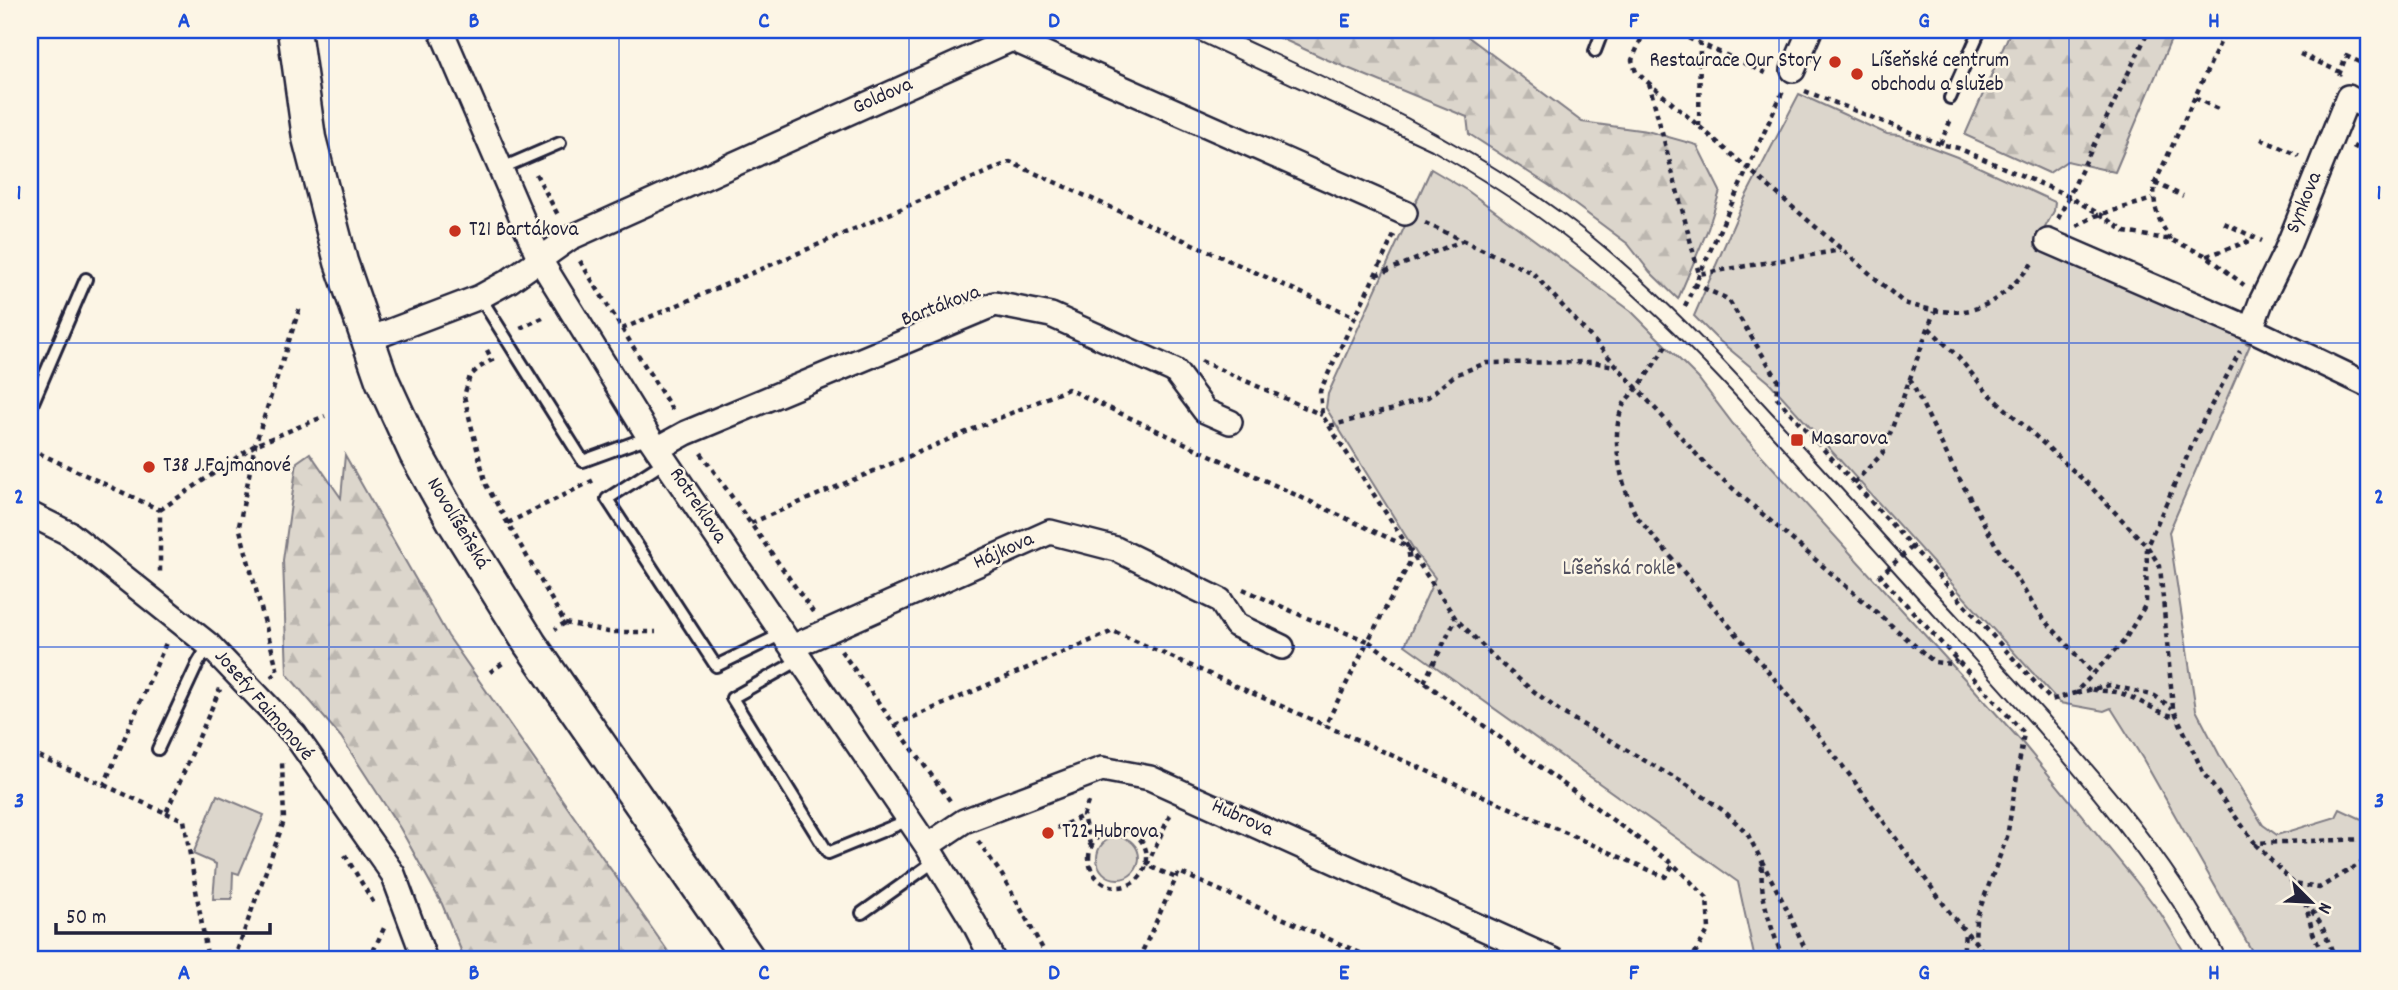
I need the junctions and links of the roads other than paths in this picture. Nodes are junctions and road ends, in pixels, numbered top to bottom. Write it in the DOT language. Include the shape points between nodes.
graph roads {
  1 [pos="294,30"];
  2 [pos="441,30"];
  3 [pos="1603,30"];
  4 [pos="1810,30"];
  5 [pos="1980,30"];
  6 [pos="1595,51"];
  7 [pos="1790,76"];
  8 [pos="1950,98"];
  9 [pos="2368,108"];
  10 [pos="560,143"];
  11 [pos="502,168"];
  12 [pos="1405,213"];
  13 [pos="2058,236"];
  14 [pos="540,260"];
  15 [pos="86,279"];
  16 [pos="480,297"];
  17 [pos="2251,329"];
  18 [pos="368,340"];
  19 [pos="2368,384"];
  20 [pos="30,409"];
  21 [pos="1230,422"];
  22 [pos="657,449"];
  23 [pos="30,514"];
  24 [pos="792,647"];
  25 [pos="1282,647"];
  26 [pos="203,654"];
  27 [pos="158,749"];
  28 [pos="909,820"];
  29 [pos="931,853"];
  30 [pos="862,913"];
  31 [pos="425,960"];
  32 [pos="749,960"];
  33 [pos="993,960"];
  34 [pos="1553,960"];
  1 -- 18 [label="street, Novolíšeňská" via="319,182"];
  2 -- 11 [label="street, Rotreklova"];
  3 -- 6 [label="lane"];
  4 -- 7 [label="street"];
  5 -- 8 [label="lane"];
  9 -- 17 [label="street, Synkova" via="2348,97"];
  10 -- 11 [label="lane"];
  11 -- 14 [label="street, Rotreklova"];
  12 -- 14 [label="street, Goldova" via="1012,39 569,238"];
  13 -- 17 [label="street"];
  14 -- 16 [label="street, Goldova"];
  14 -- 22 [label="street, Rotreklova"];
  15 -- 20 [label="lane"];
  16 -- 18 [label="street, Goldova"];
  16 -- 22 [label="lane" via="583,461"];
  17 -- 19 [label="street"];
  18 -- 32 [label="street, Novolíšeňská" via="398,418 454,522 530,643"];
  21 -- 22 [label="street, Bartákova" via="1205,411 1175,372 1051,315 995,304"];
  22 -- 24 [label="street, Rotreklova"];
  22 -- 24 [label="lane" via="607,499 716,666"];
  23 -- 26 [label="street, Josefy Faimonové" via="70,534 160,607"];
  24 -- 25 [label="street, Hájkova" via="1051,532 1116,549 1220,600 1236,625"];
  24 -- 28 [label="street, Rotreklova"];
  24 -- 28 [label="lane" via="732,698 828,853"];
  26 -- 27 [label="lane"];
  26 -- 31 [label="street, Josefy Faimonové" via="254,691 295,735 393,874"];
  28 -- 29 [label="street, Rotreklova"];
  29 -- 30 [label="lane"];
  29 -- 33 [label="street, Rotreklova"];
  29 -- 34 [label="street, Hubrova" via="964,821 1102,769 1150,778"];
}
